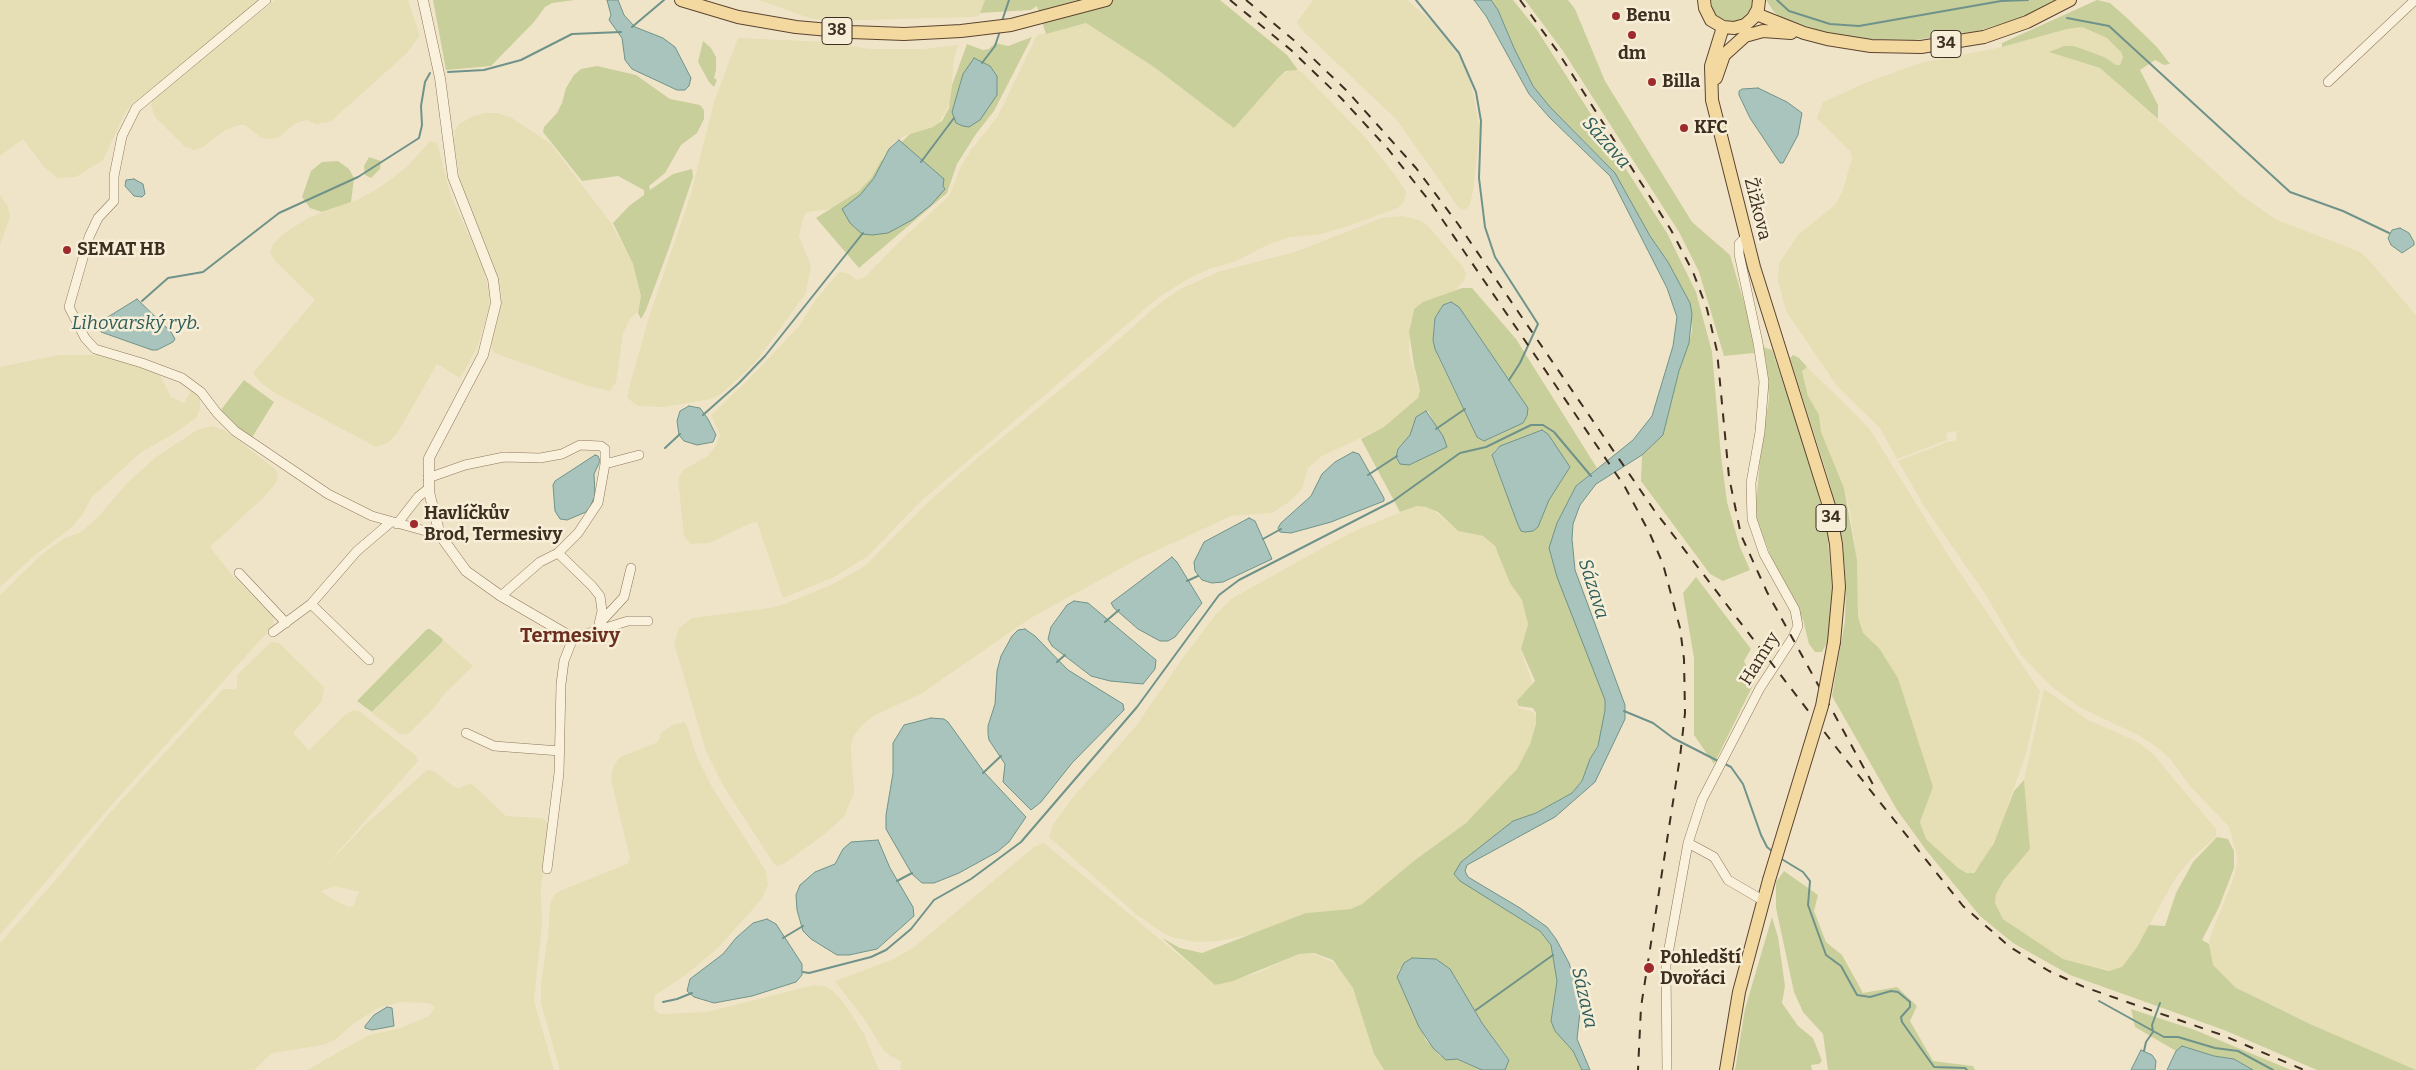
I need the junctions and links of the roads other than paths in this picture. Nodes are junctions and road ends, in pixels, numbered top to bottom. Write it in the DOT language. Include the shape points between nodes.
graph roads {
  1 [pos="266,0"];
  2 [pos="423,0"];
  3 [pos="1106,0"];
  4 [pos="1704,0"];
  5 [pos="1759,0"];
  6 [pos="2070,0"];
  7 [pos="2415,0"];
  8 [pos="683,1"];
  9 [pos="1756,14"];
  10 [pos="1723,27"];
  11 [pos="1814,36"];
  12 [pos="2328,82"];
  13 [pos="1712,100"];
  14 [pos="1746,236"];
  15 [pos="639,455"];
  16 [pos="605,464"];
  17 [pos="428,483"];
  18 [pos="394,523"];
  19 [pos="440,535"];
  20 [pos="558,553"];
  21 [pos="632,568"];
  22 [pos="239,573"];
  23 [pos="502,596"];
  24 [pos="311,604"];
  25 [pos="648,620"];
  26 [pos="286,623"];
  27 [pos="598,624"];
  28 [pos="592,631"];
  29 [pos="273,632"];
  30 [pos="573,638"];
  31 [pos="369,660"];
  32 [pos="466,733"];
  33 [pos="560,750"];
  34 [pos="1688,843"];
  35 [pos="547,869"];
  36 [pos="1764,901"];
  37 [pos="1667,1070"];
  38 [pos="1726,1070"];
  1 -- 18 [label="street" via="136,108 128,120 118,151 114,201 98,218 88,237 69,308 84,338 95,349 182,378 201,392 217,413 254,446 328,494"];
  2 -- 17 [label="street" via="440,78 453,177 493,279 496,303 483,355 429,458"];
  3 -- 8 [label="main road, 38" via="1011,25 904,34 851,32 766,22"];
  4 -- 10 [label="main road" via="1708,14"];
  5 -- 9 [label="main road"];
  6 -- 11 [label="main road, 34" via="2003,31 1941,45 1880,47"];
  7 -- 12 [label="street"];
  9 -- 10 [label="main road" via="1739,28"];
  9 -- 11 [label="main road, 34"];
  10 -- 13 [label="main road, Žižkova" via="1711,66"];
  11 -- 13 [label="main road, 34" via="1768,30 1745,36 1728,49 1722,59"];
  13 -- 14 [label="main road, Žižkova / 34"];
  14 -- 34 [label="street, Hamry" via="1738,248 1764,382 1751,483 1752,519 1764,554 1798,619 1796,632 1760,688 1702,800"];
  14 -- 36 [label="main road, Žižkova / 34, bridge" via="1818,467 1835,535 1839,587 1834,642 1822,706"];
  15 -- 16 [label="street"];
  16 -- 17 [label="street" via="605,449 580,445 562,454 540,458 504,457 465,465"];
  16 -- 20 [label="street" via="598,503 578,533"];
  17 -- 18 [label="street"];
  17 -- 19 [label="street"];
  18 -- 19 [label="street"];
  18 -- 24 [label="street" via="357,551"];
  19 -- 23 [label="street" via="466,571"];
  20 -- 23 [label="street" via="540,562"];
  20 -- 27 [label="street" via="600,596 602,611"];
  21 -- 27 [label="street" via="624,597"];
  22 -- 26 [label="street"];
  23 -- 30 [label="street"];
  24 -- 26 [label="street"];
  24 -- 31 [label="street"];
  25 -- 28 [label="street" via="628,621"];
  26 -- 29 [label="street"];
  27 -- 28 [label="street"];
  28 -- 30 [label="street"];
  30 -- 33 [label="street" via="564,661 561,684"];
  32 -- 33 [label="street" via="491,746"];
  33 -- 35 [label="street"];
  34 -- 36 [label="street" via="1714,857 1728,880"];
  34 -- 37 [label="street, Hamry" via="1666,964"];
  36 -- 38 [label="main road, 34" via="1740,992"];
}
